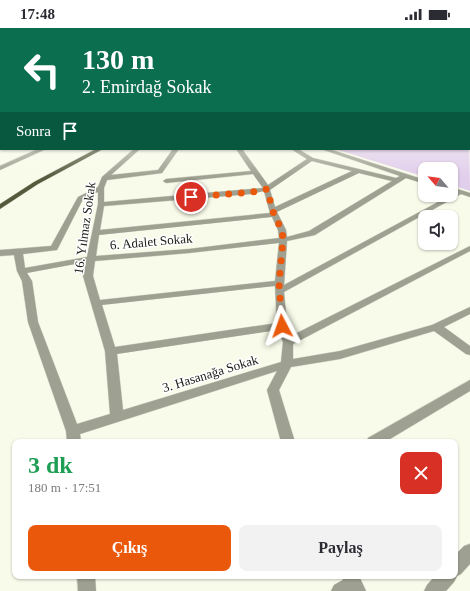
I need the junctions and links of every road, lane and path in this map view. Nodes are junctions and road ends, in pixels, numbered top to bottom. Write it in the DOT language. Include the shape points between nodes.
graph roads {
  1 [pos="41,150"];
  2 [pos="98,150"];
  3 [pos="136,150"];
  4 [pos="175,150"];
  5 [pos="240,150"];
  6 [pos="296,150"];
  7 [pos="327,150"];
  8 [pos="311,159"];
  9 [pos="0,168"];
  10 [pos="357,170"];
  11 [pos="255,172"];
  12 [pos="404,176"];
  13 [pos="104,178"];
  14 [pos="396,180"];
  15 [pos="418,180"];
  16 [pos="166,181"];
  17 [pos="101,188"];
  18 [pos="267,189"];
  19 [pos="458,191"];
  20 [pos="461,192"];
  21 [pos="470,194"];
  22 [pos="101,204"];
  23 [pos="0,207"];
  24 [pos="274,213"];
  25 [pos="96,233"];
  26 [pos="283,240"];
  27 [pos="469,250"];
  28 [pos="18,252"];
  29 [pos="0,253"];
  30 [pos="91,259"];
  31 [pos="22,271"];
  32 [pos="280,287"];
  33 [pos="96,302"];
  34 [pos="470,310"];
  35 [pos="282,326"];
  36 [pos="436,327"];
  37 [pos="288,342"];
  38 [pos="111,351"];
  39 [pos="470,351"];
  40 [pos="287,364"];
  41 [pos="470,385"];
  42 [pos="117,417"];
  43 [pos="74,437"];
  44 [pos="287,439"];
  45 [pos="378,439"];
  46 [pos="470,552"];
  47 [pos="458,565"];
  48 [pos="86,579"];
  49 [pos="445,579"];
  50 [pos="88,591"];
  51 [pos="434,591"];
  1 -- 9 [label="street"];
  2 -- 23 [label="main road" via="36,183"];
  3 -- 13 [label="street, 16. Yılmaz Sokak"];
  4 -- 13 [label="street" via="160,172"];
  5 -- 11 [label="street"];
  6 -- 8 [label="street"];
  7 -- 12 [label="street"];
  8 -- 10 [label="street"];
  8 -- 18 [label="street"];
  10 -- 14 [label="street"];
  10 -- 24 [label="street"];
  11 -- 16 [label="street"];
  11 -- 18 [label="street"];
  12 -- 14 [label="street, 6. Adalet Sokak"];
  12 -- 15 [label="street"];
  13 -- 17 [label="street, 16. Yılmaz Sokak"];
  14 -- 26 [label="street, 6. Adalet Sokak" via="312,233"];
  17 -- 22 [label="street, 16. Yılmaz Sokak"];
  17 -- 28 [label="street" via="80,198 54,248"];
  18 -- 22 [label="street"];
  18 -- 24 [label="street"];
  19 -- 20 [label="street"];
  20 -- 21 [label="street"];
  20 -- 32 [label="street"];
  22 -- 25 [label="street, 16. Yılmaz Sokak"];
  24 -- 25 [label="street"];
  24 -- 26 [label="street" via="282,230"];
  25 -- 30 [label="street, 16. Yılmaz Sokak"];
  26 -- 30 [label="street, 6. Adalet Sokak"];
  26 -- 32 [label="street"];
  27 -- 37 [label="street"];
  28 -- 29 [label="street"];
  28 -- 31 [label="street"];
  30 -- 31 [label="street, 6. Adalet Sokak"];
  30 -- 33 [label="street, 16. Yılmaz Sokak" via="88,276"];
  31 -- 43 [label="street" via="27,281 32,322"];
  32 -- 33 [label="street"];
  32 -- 35 [label="street"];
  33 -- 38 [label="street, 16. Yılmaz Sokak"];
  34 -- 36 [label="street, 3. Hasanağa Sokak"];
  35 -- 37 [label="street"];
  35 -- 38 [label="street"];
  36 -- 39 [label="street"];
  36 -- 40 [label="street, 3. Hasanağa Sokak" via="340,356"];
  37 -- 40 [label="street"];
  38 -- 42 [label="street, 16. Yılmaz Sokak"];
  40 -- 42 [label="street, 3. Hasanağa Sokak"];
  40 -- 44 [label="street" via="273,390"];
  41 -- 45 [label="street"];
  42 -- 43 [label="street, 3. Hasanağa Sokak"];
  46 -- 47 [label="street"];
  48 -- 50 [label="street"];
  49 -- 51 [label="street"];
}
